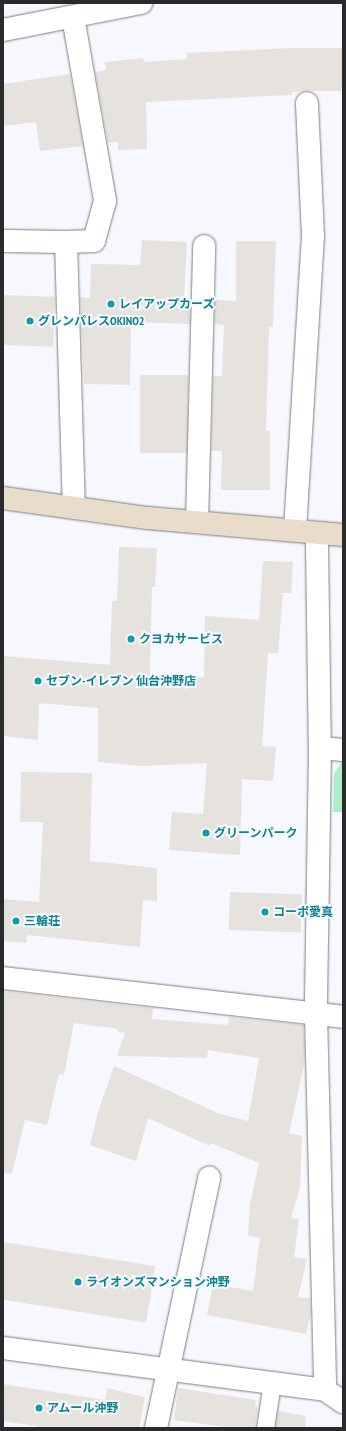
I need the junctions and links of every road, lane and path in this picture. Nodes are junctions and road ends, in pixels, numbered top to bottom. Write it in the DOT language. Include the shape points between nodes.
graph roads {
  1 [pos="137,3"];
  2 [pos="73,17"];
  3 [pos="3,30"];
  4 [pos="307,103"];
  5 [pos="3,241"];
  6 [pos="66,242"];
  7 [pos="204,246"];
  8 [pos="3,498"];
  9 [pos="74,508"];
  10 [pos="197,522"];
  11 [pos="295,530"];
  12 [pos="320,533"];
  13 [pos="343,535"];
  14 [pos="320,748"];
  15 [pos="343,750"];
  16 [pos="3,978"];
  17 [pos="316,1014"];
  18 [pos="343,1017"];
  19 [pos="209,1178"];
  20 [pos="3,1348"];
  21 [pos="167,1369"];
  22 [pos="272,1383"];
  23 [pos="325,1390"];
  24 [pos="343,1402"];
  25 [pos="156,1428"];
  26 [pos="265,1428"];
  1 -- 2 [label="street"];
  2 -- 3 [label="street"];
  2 -- 6 [label="street" via="105,201 94,241"];
  4 -- 11 [label="street" via="313,236"];
  5 -- 6 [label="street"];
  6 -- 9 [label="street"];
  7 -- 10 [label="street"];
  8 -- 9 [label="street"];
  9 -- 10 [label="street"];
  10 -- 11 [label="street"];
  11 -- 12 [label="street"];
  12 -- 13 [label="street"];
  12 -- 14 [label="street" via="317,545"];
  14 -- 15 [label="street"];
  14 -- 17 [label="street"];
  16 -- 17 [label="street"];
  17 -- 18 [label="street"];
  17 -- 23 [label="street"];
  19 -- 21 [label="street"];
  20 -- 21 [label="street"];
  21 -- 22 [label="street"];
  21 -- 25 [label="street"];
  22 -- 23 [label="street"];
  22 -- 26 [label="lane"];
  23 -- 24 [label="street"];
}
